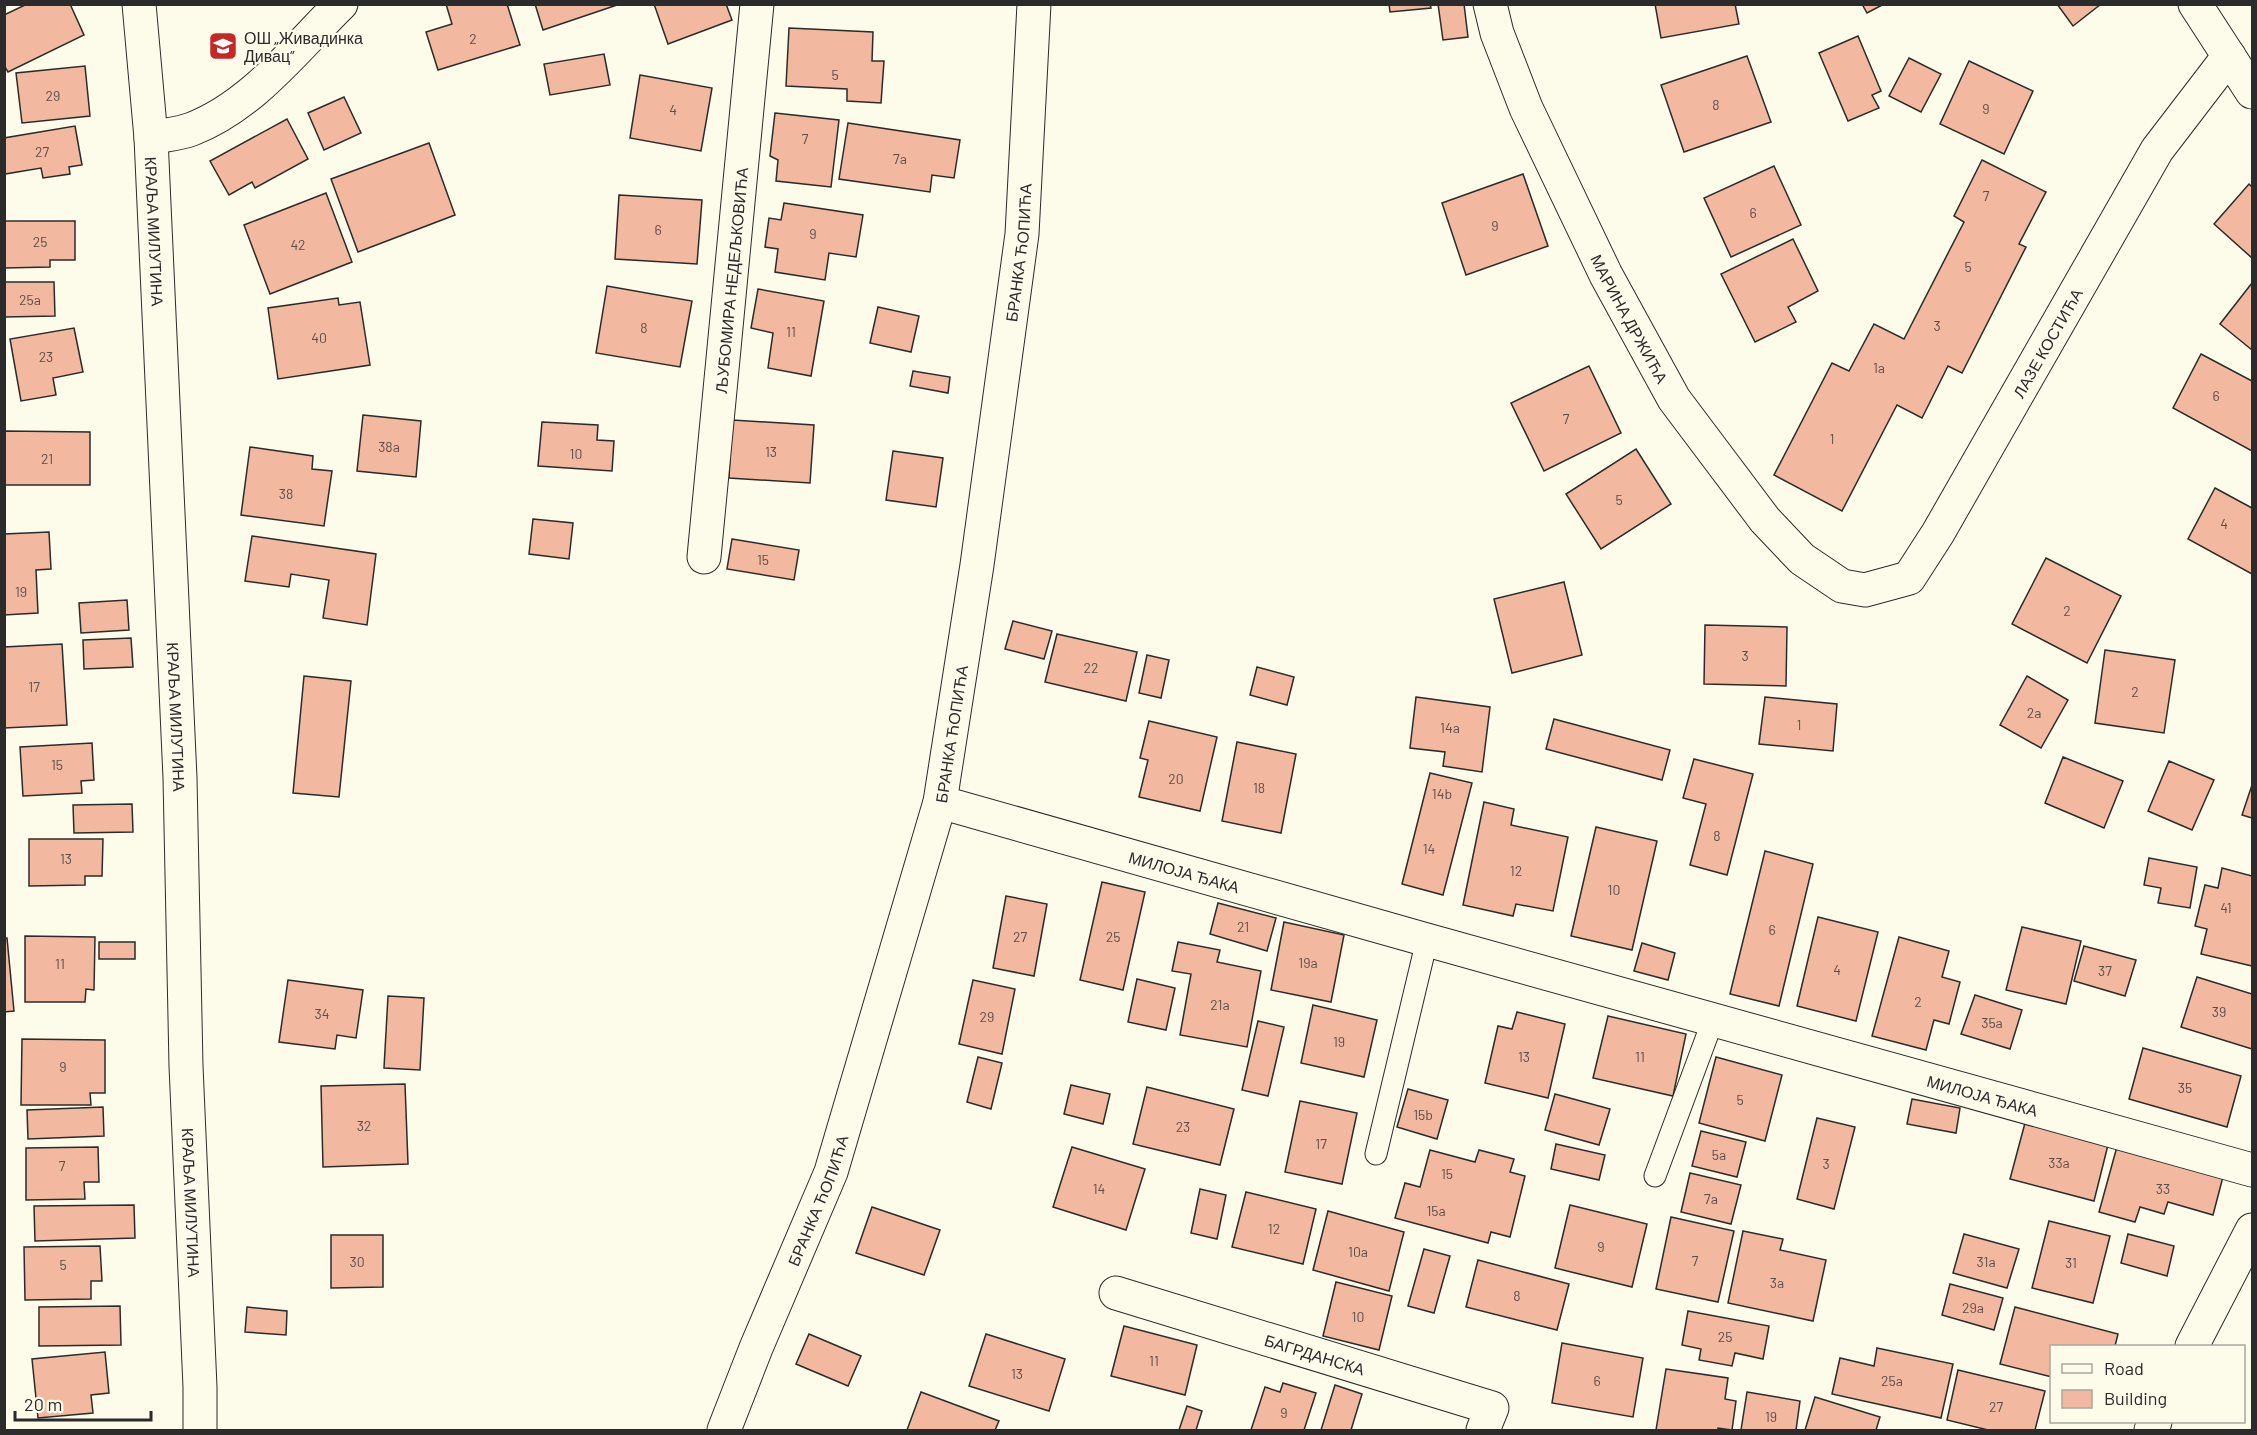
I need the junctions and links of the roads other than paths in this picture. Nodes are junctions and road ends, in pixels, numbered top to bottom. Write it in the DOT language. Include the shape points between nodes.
graph roads {
  1 [pos="139,4"];
  2 [pos="341,4"];
  3 [pos="757,4"];
  4 [pos="1034,4"];
  5 [pos="1490,4"];
  6 [pos="2195,4"];
  7 [pos="2229,56"];
  8 [pos="2253,92"];
  9 [pos="151,138"];
  10 [pos="704,557"];
  11 [pos="1842,586"];
  12 [pos="940,802"];
  13 [pos="1427,940"];
  14 [pos="1713,1020"];
  15 [pos="1376,1154"];
  16 [pos="2253,1170"];
  17 [pos="1655,1176"];
  18 [pos="2253,1230"];
  19 [pos="1116,1293"];
  20 [pos="2193,1345"];
  21 [pos="200,1431"];
  22 [pos="724,1431"];
  23 [pos="1483,1431"];
  1 -- 9 [label="street, КРАЉА МИЛУТИНА"];
  2 -- 9 [label="street" via="265,81 227,111 191,129"];
  3 -- 10 [label="street, ЉУБОМИРА НЕДЕЉКОВИЋА"];
  4 -- 12 [label="street, БРАНКА ЋОПИЋА" via="1022,234"];
  5 -- 11 [label="street, МАРИНА ДРЖИЋА" via="1526,108 1606,275 1674,399 1765,520 1802,559"];
  6 -- 7 [label="street"];
  7 -- 8 [label="street"];
  7 -- 11 [label="street, ЛАЗЕ КОСТИЋА" via="2157,150 1909,578 1865,590"];
  9 -- 21 [label="street, КРАЉА МИЛУТИНА" via="180,778"];
  12 -- 13 [label="street, МИЛОЈА ЂАКА"];
  12 -- 22 [label="street, БРАНКА ЋОПИЋА" via="831,1172"];
  13 -- 14 [label="street, МИЛОЈА ЂАКА"];
  13 -- 15 [label="lane"];
  14 -- 16 [label="street, МИЛОЈА ЂАКА"];
  14 -- 17 [label="lane"];
  18 -- 20 [label="street"];
  19 -- 23 [label="street, БАГРДАНСКА" via="1492,1408"];
}
